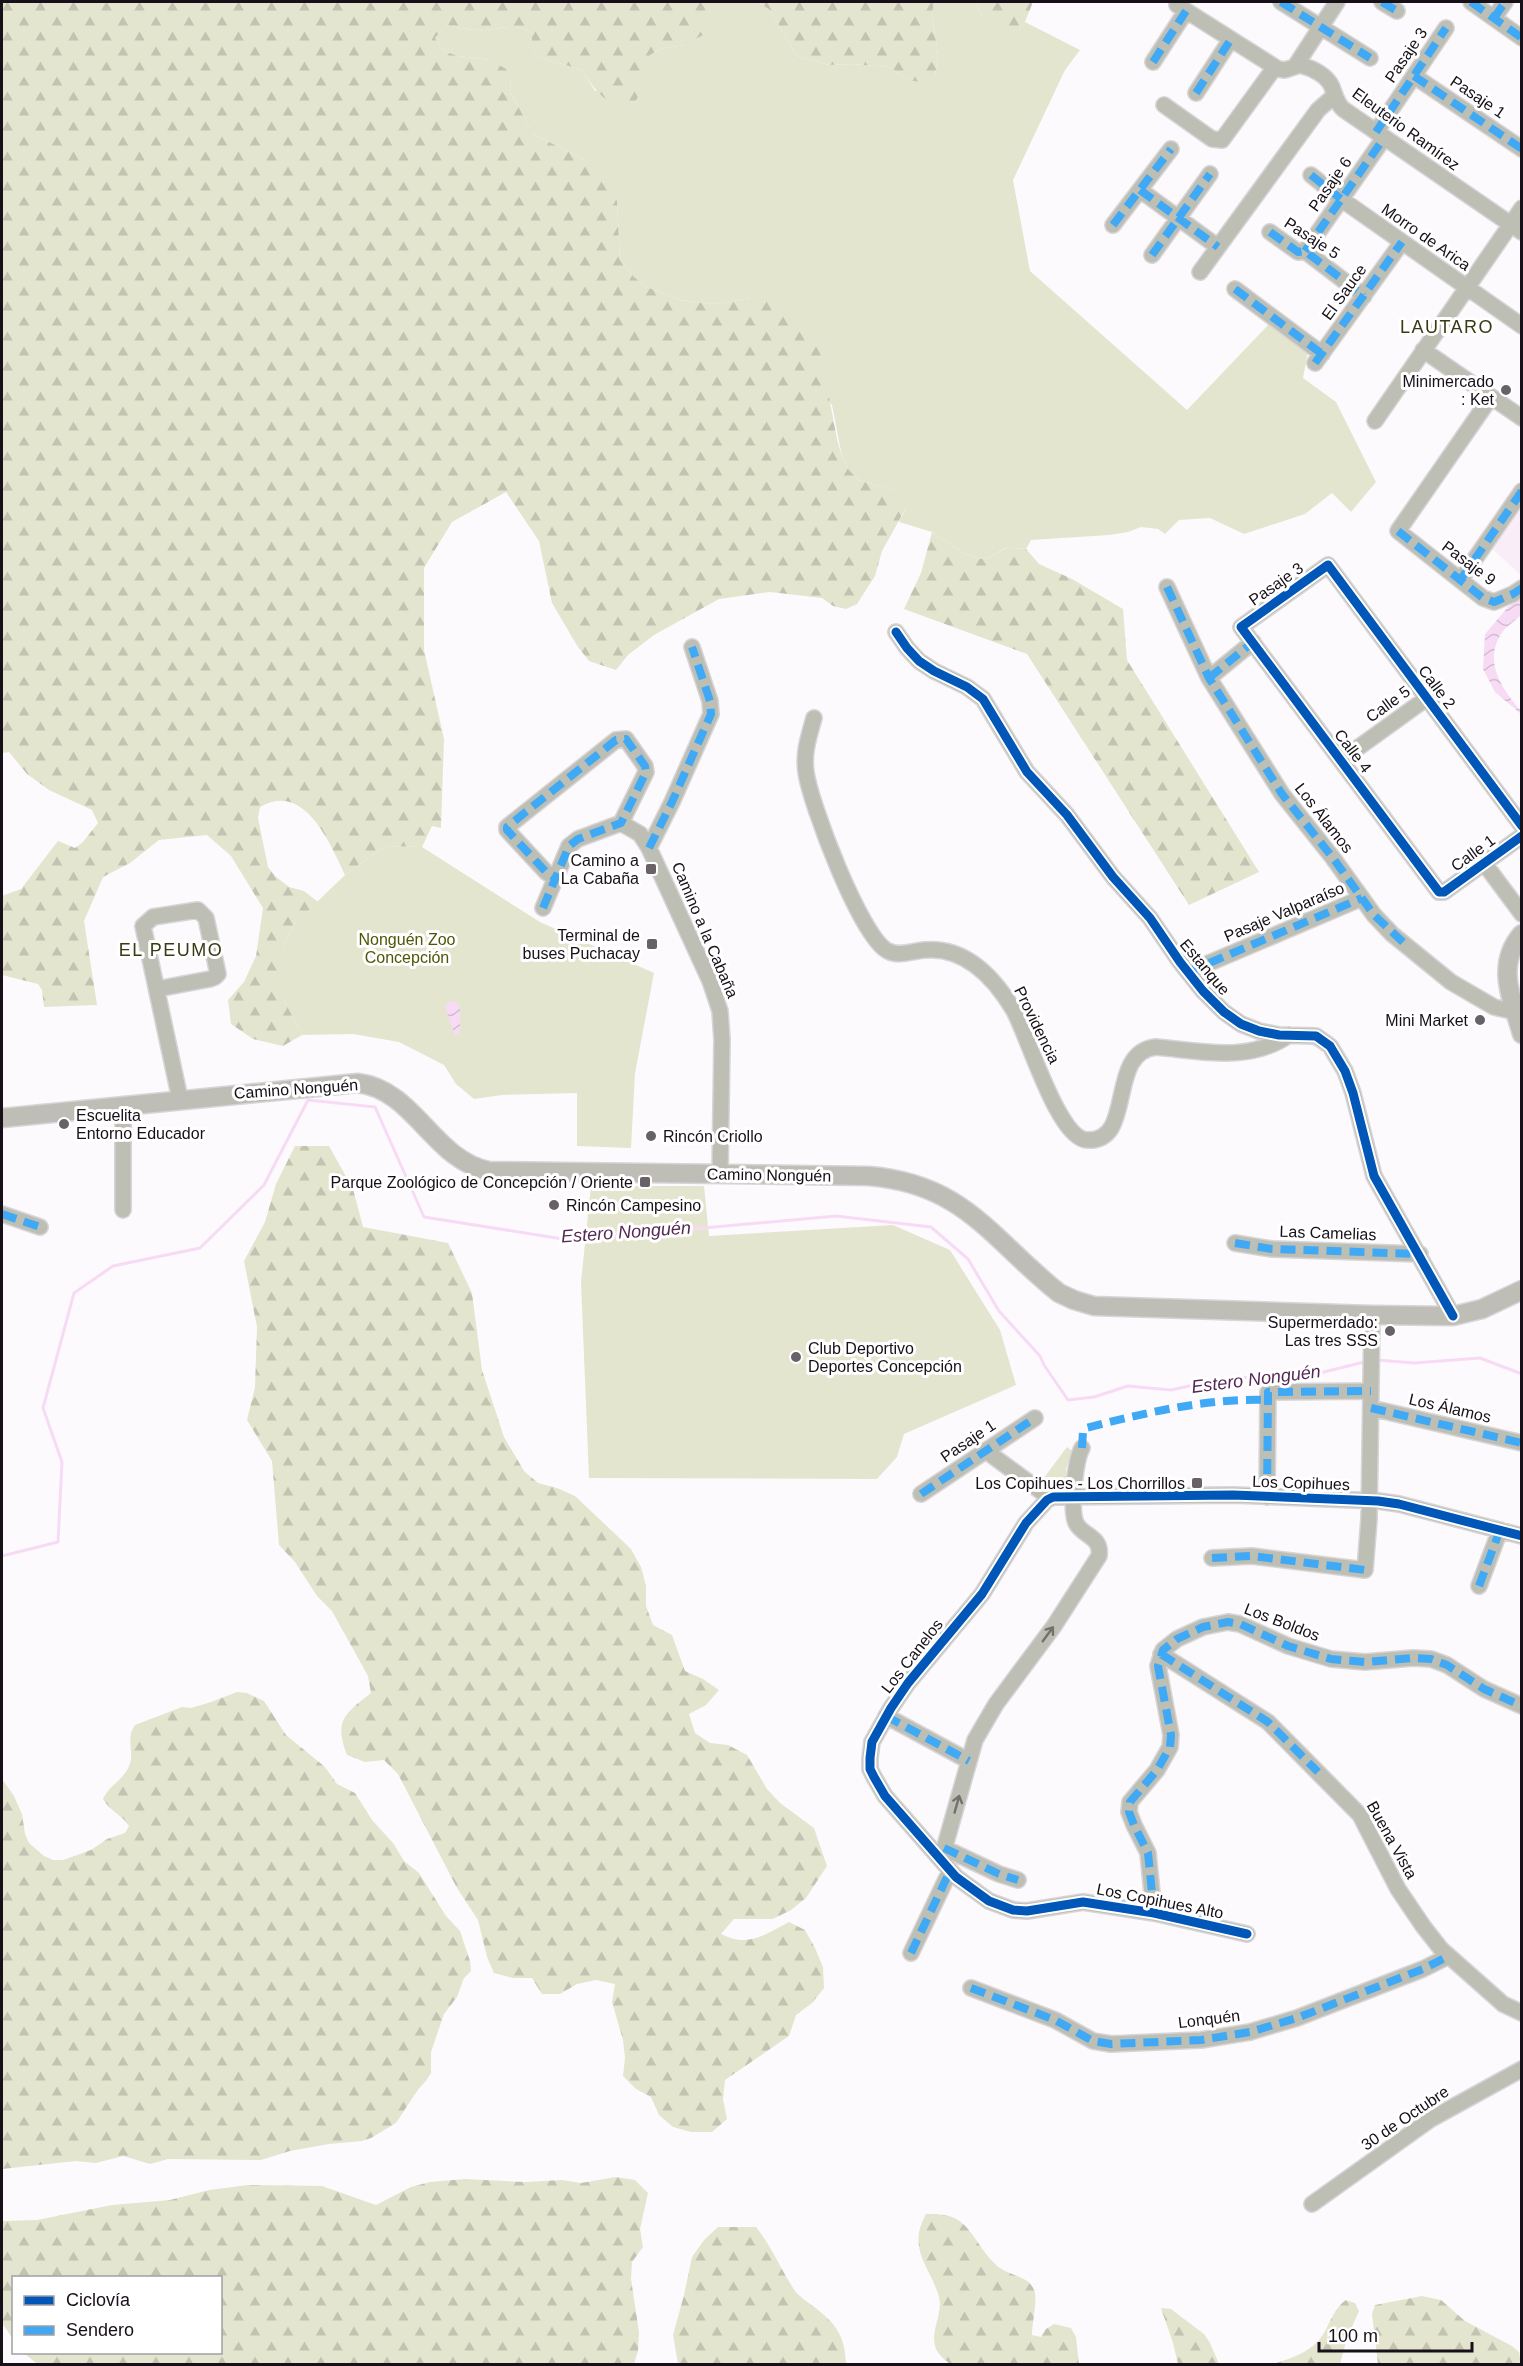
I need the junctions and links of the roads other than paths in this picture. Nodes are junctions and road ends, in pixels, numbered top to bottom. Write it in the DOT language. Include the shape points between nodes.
graph roads {
  1 [pos="1281,2"];
  2 [pos="1337,2"];
  3 [pos="1382,2"];
  4 [pos="1471,2"];
  5 [pos="1505,2"];
  6 [pos="1397,11"];
  7 [pos="1494,18"];
  8 [pos="1321,27"];
  9 [pos="1446,28"];
  10 [pos="1521,38"];
  11 [pos="1231,39"];
  12 [pos="1370,58"];
  13 [pos="1153,62"];
  14 [pos="1296,65"];
  15 [pos="1275,68"];
  16 [pos="1414,76"];
  17 [pos="1196,93"];
  18 [pos="1335,95"];
  19 [pos="1164,105"];
  20 [pos="1380,135"];
  21 [pos="1171,148"];
  22 [pos="1521,149"];
  23 [pos="1210,174"];
  24 [pos="1311,176"];
  25 [pos="1140,190"];
  26 [pos="1341,199"];
  27 [pos="1521,208"];
  28 [pos="1178,218"];
  29 [pos="1113,225"];
  30 [pos="1516,228"];
  31 [pos="1270,232"];
  32 [pos="1402,242"];
  33 [pos="1218,247"];
  34 [pos="1305,251"];
  35 [pos="1152,255"];
  36 [pos="1200,272"];
  37 [pos="1467,288"];
  38 [pos="1235,289"];
  39 [pos="1364,296"];
  40 [pos="1521,326"];
  41 [pos="1423,350"];
  42 [pos="1491,397"];
  43 [pos="1521,418"];
  44 [pos="1375,420"];
  45 [pos="1521,491"];
  46 [pos="1328,565"];
  47 [pos="1461,579"];
  48 [pos="1167,587"];
  49 [pos="1521,588"];
  50 [pos="1241,627"];
  51 [pos="897,632"];
  52 [pos="1253,642"];
  53 [pos="692,647"];
  54 [pos="1209,678"];
  55 [pos="1426,698"];
  56 [pos="814,718"];
  57 [pos="1341,760"];
  58 [pos="621,823"];
  59 [pos="1521,826"];
  60 [pos="1521,836"];
  61 [pos="649,848"];
  62 [pos="1484,863"];
  63 [pos="555,878"];
  64 [pos="1441,892"];
  65 [pos="1362,898"];
  66 [pos="543,908"];
  67 [pos="1521,914"];
  68 [pos="1521,934"];
  69 [pos="1188,972"];
  70 [pos="157,989"];
  71 [pos="1516,1012"];
  72 [pos="1521,1034"];
  73 [pos="1289,1035"];
  74 [pos="180,1099"];
  75 [pos="123,1106"];
  76 [pos="2,1118"];
  77 [pos="720,1175"];
  78 [pos="123,1210"];
  79 [pos="2,1214"];
  80 [pos="40,1227"];
  81 [pos="1235,1243"];
  82 [pos="1420,1254"];
  83 [pos="1521,1290"];
  84 [pos="1372,1316"];
  85 [pos="1454,1316"];
  86 [pos="1371,1391"];
  87 [pos="1371,1408"];
  88 [pos="1035,1418"];
  89 [pos="1521,1443"];
  90 [pos="1082,1448"];
  91 [pos="987,1451"];
  92 [pos="921,1494"];
  93 [pos="1075,1496"];
  94 [pos="1267,1497"];
  95 [pos="1050,1498"];
  96 [pos="1369,1500"];
  97 [pos="1500,1530"];
  98 [pos="1521,1536"];
  99 [pos="1212,1557"];
  100 [pos="1479,1586"];
  101 [pos="1161,1654"];
  102 [pos="1521,1706"];
  103 [pos="886,1716"];
  104 [pos="969,1761"];
  105 [pos="945,1860"];
  106 [pos="1018,1880"];
  107 [pos="1154,1913"];
  108 [pos="1247,1934"];
  109 [pos="911,1953"];
  110 [pos="1449,1956"];
  111 [pos="971,1988"];
  112 [pos="1521,2013"];
  113 [pos="1521,2069"];
  114 [pos="1312,2204"];
  1 -- 8 [label="street"];
  2 -- 8 [label="street"];
  3 -- 6 [label="street"];
  4 -- 7 [label="street"];
  5 -- 7 [label="street"];
  7 -- 10 [label="street"];
  8 -- 12 [label="street"];
  8 -- 14 [label="street"];
  9 -- 16 [label="street, Pasaje 3"];
  11 -- 13 [label="street" via="1181,8"];
  11 -- 15 [label="street"];
  11 -- 17 [label="street"];
  14 -- 15 [label="street"];
  14 -- 18 [label="street, Eleuterio Ramírez" via="1323,76"];
  15 -- 19 [label="street" via="1222,140 1212,139"];
  16 -- 20 [label="street, Pasaje 3"];
  16 -- 22 [label="street, Pasaje 1"];
  18 -- 20 [label="street, Eleuterio Ramírez" via="1343,109"];
  18 -- 33 [label="street" via="1318,110"];
  20 -- 26 [label="street, Pasaje 6"];
  20 -- 30 [label="street, Eleuterio Ramírez"];
  21 -- 25 [label="street"];
  23 -- 28 [label="street"];
  24 -- 26 [label="street, Morro de Arica"];
  25 -- 28 [label="street"];
  25 -- 29 [label="street"];
  26 -- 32 [label="street, Morro de Arica"];
  26 -- 34 [label="street, Pasaje 6"];
  27 -- 30 [label="street"];
  28 -- 33 [label="street"];
  28 -- 35 [label="street"];
  30 -- 37 [label="street"];
  31 -- 34 [label="street, Pasaje 5" via="1298,252"];
  32 -- 37 [label="street, Morro de Arica"];
  32 -- 39 [label="street, El Sauce"];
  33 -- 36 [label="street"];
  34 -- 39 [label="street, Pasaje 5"];
  37 -- 40 [label="street, Morro de Arica"];
  37 -- 41 [label="street"];
  38 -- 39 [label="street, El Sauce" via="1318,359"];
  41 -- 42 [label="street"];
  41 -- 44 [label="street"];
  42 -- 43 [label="street"];
  42 -- 47 [label="street, Pasaje 9" via="1398,531"];
  45 -- 47 [label="street"];
  46 -- 50 [label="street, Pasaje 3"];
  46 -- 55 [label="street, Calle 2"];
  47 -- 49 [label="street, Pasaje 9" via="1483,598 1494,602"];
  48 -- 54 [label="street, Los Álamos"];
  50 -- 52 [label="street, Calle 4"];
  51 -- 69 [label="street, Estanque" via="920,661 983,699 1027,772 1144,910"];
  52 -- 54 [label="street"];
  52 -- 57 [label="street, Calle 4"];
  53 -- 61 [label="street" via="711,714"];
  54 -- 65 [label="street, Los Álamos" via="1282,794"];
  55 -- 57 [label="street, Calle 5"];
  55 -- 59 [label="street, Calle 2"];
  56 -- 73 [label="street, Providencia" via="805,757 806,773 822,830 868,931 882,948 893,953 947,951 982,970 1014,1012 1058,1112 1075,1136 1090,1140 1107,1132 1118,1112 1129,1066 1146,1049 1248,1053"];
  57 -- 64 [label="street, Calle 4"];
  58 -- 61 [label="street, Camino a la Cabaña" via="640,834"];
  58 -- 63 [label="street" via="569,846"];
  58 -- 63 [label="street" via="645,766 626,739 621,738 507,827"];
  60 -- 62 [label="street, Calle 1"];
  61 -- 77 [label="street, Camino a la Cabaña" via="720,1011"];
  62 -- 64 [label="street, Calle 1"];
  62 -- 67 [label="street, Calle 1"];
  63 -- 66 [label="street"];
  65 -- 69 [label="street, Pasaje Valparaíso"];
  65 -- 71 [label="street, Los Álamos" via="1392,934 1451,982 1494,1007"];
  68 -- 71 [label="main road" via="1511,949 1506,968"];
  69 -- 73 [label="street, Estanque" via="1216,1004 1241,1024"];
  70 -- 70 [label="street" via="218,974 206,918 198,910 153,917 143,927"];
  70 -- 74 [label="street"];
  71 -- 72 [label="main road"];
  73 -- 82 [label="street, Estanque" via="1316,1036 1330,1046 1353,1093 1374,1176"];
  74 -- 75 [label="main road, Camino Nonguén"];
  74 -- 77 [label="main road, Camino Nonguén" via="366,1084 394,1096 447,1150 479,1168"];
  75 -- 76 [label="main road, Camino Nonguén"];
  75 -- 78 [label="street"];
  77 -- 84 [label="main road, Camino Nonguén" via="869,1176 923,1186 963,1207 1059,1293 1083,1304"];
  79 -- 80 [label="street"];
  81 -- 82 [label="street, Las Camelias" via="1272,1249"];
  82 -- 85 [label="street, Estanque"];
  83 -- 85 [label="main road, Camino Nonguén" via="1482,1309"];
  84 -- 85 [label="main road, Camino Nonguén"];
  84 -- 86 [label="street"];
  86 -- 87 [label="street"];
  86 -- 94 [label="street" via="1268,1392"];
  87 -- 89 [label="street, Los Álamos"];
  87 -- 96 [label="street"];
  88 -- 91 [label="street, Pasaje 1"];
  90 -- 93 [label="street" via="1075,1467"];
  91 -- 92 [label="street, Pasaje 1"];
  91 -- 95 [label="street"];
  93 -- 94 [label="street, Los Copihues"];
  93 -- 95 [label="street"];
  104 -- 93 [label="street, one-way" via="975,1740 996,1704 1054,1626 1099,1556 1097,1541 1076,1523"];
  94 -- 96 [label="street, Los Copihues"];
  95 -- 103 [label="street, Los Canelos" via="1026,1524 982,1594 908,1683"];
  96 -- 97 [label="street, Los Copihues"];
  96 -- 99 [label="street" via="1365,1570 1252,1556"];
  97 -- 98 [label="street, Los Copihues"];
  97 -- 100 [label="street"];
  101 -- 102 [label="street, Los Boldos" via="1196,1629 1234,1623 1331,1659 1431,1659"];
  101 -- 107 [label="street" via="1158,1673 1170,1747 1157,1770 1130,1802 1130,1812 1148,1853"];
  101 -- 110 [label="street, Buena Vista" via="1268,1722 1356,1810 1398,1889"];
  103 -- 104 [label="street"];
  103 -- 105 [label="street, Los Canelos" via="872,1742 870,1768 885,1796"];
  105 -- 104 [label="street, one-way"];
  105 -- 106 [label="street"];
  105 -- 107 [label="street, Los Copihues Alto" via="977,1894 1013,1910 1083,1902"];
  105 -- 109 [label="street"];
  107 -- 108 [label="street, Los Copihues Alto"];
  110 -- 111 [label="street, Lonquén" via="1297,2018 1201,2040 1097,2042 1063,2023"];
  110 -- 112 [label="street, Buena Vista" via="1503,2004"];
  113 -- 114 [label="street, 30 de Octubre" via="1431,2119"];
}
